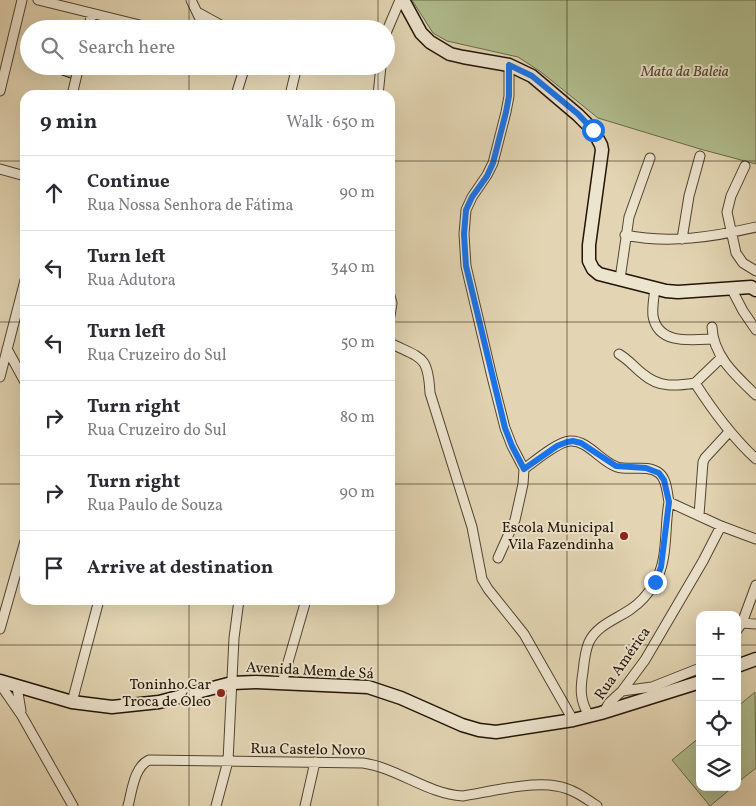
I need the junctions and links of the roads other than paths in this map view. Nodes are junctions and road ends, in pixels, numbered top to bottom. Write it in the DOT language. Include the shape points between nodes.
graph roads {
  1 [pos="22,0"];
  2 [pos="38,0"];
  3 [pos="191,0"];
  4 [pos="401,0"];
  5 [pos="197,12"];
  6 [pos="92,14"];
  7 [pos="90,20"];
  8 [pos="118,20"];
  9 [pos="201,20"];
  10 [pos="212,20"];
  11 [pos="392,20"];
  12 [pos="509,65"];
  13 [pos="77,75"];
  14 [pos="242,75"];
  15 [pos="295,75"];
  16 [pos="380,75"];
  17 [pos="73,90"];
  18 [pos="238,90"];
  19 [pos="291,90"];
  20 [pos="379,90"];
  21 [pos="0,91"];
  22 [pos="700,156"];
  23 [pos="650,158"];
  24 [pos="745,166"];
  25 [pos="0,169"];
  26 [pos="20,175"];
  27 [pos="756,227"];
  28 [pos="730,233"];
  29 [pos="625,236"];
  30 [pos="682,239"];
  31 [pos="756,271"];
  32 [pos="620,279"];
  33 [pos="655,288"];
  34 [pos="731,288"];
  35 [pos="756,290"];
  36 [pos="20,296"];
  37 [pos="712,327"];
  38 [pos="756,330"];
  39 [pos="713,339"];
  40 [pos="395,346"];
  41 [pos="4,348"];
  42 [pos="619,354"];
  43 [pos="722,357"];
  44 [pos="20,374"];
  45 [pos="0,377"];
  46 [pos="695,383"];
  47 [pos="756,395"];
  48 [pos="729,432"];
  49 [pos="756,459"];
  50 [pos="524,469"];
  51 [pos="669,502"];
  52 [pos="699,515"];
  53 [pos="721,526"];
  54 [pos="756,539"];
  55 [pos="498,558"];
  56 [pos="20,559"];
  57 [pos="756,585"];
  58 [pos="98,605"];
  59 [pos="238,605"];
  60 [pos="305,605"];
  61 [pos="741,621"];
  62 [pos="756,624"];
  63 [pos="741,626"];
  64 [pos="0,629"];
  65 [pos="756,659"];
  66 [pos="741,665"];
  67 [pos="696,670"];
  68 [pos="0,682"];
  69 [pos="232,683"];
  70 [pos="282,683"];
  71 [pos="696,683"];
  72 [pos="17,687"];
  73 [pos="622,691"];
  74 [pos="72,702"];
  75 [pos="604,712"];
  76 [pos="22,716"];
  77 [pos="589,716"];
  78 [pos="573,720"];
  79 [pos="228,761"];
  80 [pos="315,762"];
  81 [pos="73,806"];
  82 [pos="128,806"];
  83 [pos="216,806"];
  84 [pos="305,806"];
  85 [pos="597,806"];
  1 -- 21 [label="street"];
  2 -- 6 [label="street"];
  3 -- 5 [label="street"];
  4 -- 11 [label="street"];
  4 -- 12 [label="street" via="430,42 450,54"];
  5 -- 9 [label="street"];
  5 -- 10 [label="street"];
  6 -- 7 [label="street"];
  6 -- 8 [label="street"];
  12 -- 32 [label="street" via="532,76 578,114 596,135 602,150 589,261 599,274"];
  12 -- 50 [label="street" via="509,96 493,163 466,210 464,234 466,266 494,385 505,428"];
  13 -- 17 [label="street"];
  14 -- 18 [label="street"];
  15 -- 19 [label="street"];
  16 -- 20 [label="street"];
  22 -- 30 [label="street" via="688,196"];
  23 -- 29 [label="street"];
  24 -- 28 [label="street" via="730,196 727,212"];
  25 -- 26 [label="street"];
  27 -- 28 [label="street"];
  28 -- 30 [label="street"];
  28 -- 31 [label="street" via="736,253"];
  29 -- 30 [label="street"];
  29 -- 32 [label="street"];
  32 -- 33 [label="street"];
  33 -- 34 [label="street" via="678,292"];
  33 -- 39 [label="street" via="653,318 661,331 672,339"];
  34 -- 35 [label="street" via="752,287"];
  34 -- 38 [label="street"];
  36 -- 41 [label="street"];
  37 -- 39 [label="street"];
  39 -- 43 [label="street"];
  40 -- 78 [label="street" via="426,364 432,402 472,527 482,579 524,634"];
  41 -- 44 [label="street"];
  41 -- 45 [label="street"];
  42 -- 46 [label="street" via="644,376 659,384"];
  43 -- 46 [label="street"];
  43 -- 47 [label="street" via="730,370"];
  46 -- 48 [label="street"];
  48 -- 49 [label="street"];
  48 -- 52 [label="street" via="704,458"];
  50 -- 51 [label="street" via="557,446 573,441 616,466 646,468 659,473"];
  50 -- 55 [label="street" via="515,520"];
  51 -- 52 [label="street"];
  51 -- 77 [label="street" via="661,567 655,582 644,598 606,623 589,640 581,689 582,703"];
  52 -- 53 [label="street"];
  53 -- 54 [label="street"];
  53 -- 73 [label="street, Rua América" via="645,660"];
  56 -- 64 [label="street"];
  57 -- 61 [label="street"];
  58 -- 74 [label="street"];
  59 -- 69 [label="street"];
  60 -- 70 [label="street"];
  62 -- 63 [label="street"];
  65 -- 66 [label="street"];
  67 -- 73 [label="street" via="652,687"];
  68 -- 72 [label="street, Avenida Mem de Sá"];
  68 -- 76 [label="street"];
  69 -- 70 [label="street, Avenida Mem de Sá"];
  69 -- 74 [label="street, Avenida Mem de Sá" via="141,705 112,707"];
  69 -- 79 [label="street"];
  70 -- 78 [label="street, Avenida Mem de Sá" via="368,687 462,725 496,732"];
  71 -- 75 [label="street, Avenida Mem de Sá"];
  72 -- 74 [label="street, Avenida Mem de Sá"];
  72 -- 76 [label="street"];
  73 -- 75 [label="street, Rua América"];
  75 -- 77 [label="street, Avenida Mem de Sá"];
  76 -- 81 [label="street"];
  77 -- 78 [label="street, Avenida Mem de Sá"];
  79 -- 80 [label="street, Rua Castelo Novo"];
  79 -- 82 [label="street, Rua Castelo Novo" via="149,760 140,766"];
  79 -- 83 [label="street"];
  80 -- 84 [label="street"];
  80 -- 85 [label="street, Rua Castelo Novo" via="373,764 451,795 544,784 566,788"];
}
